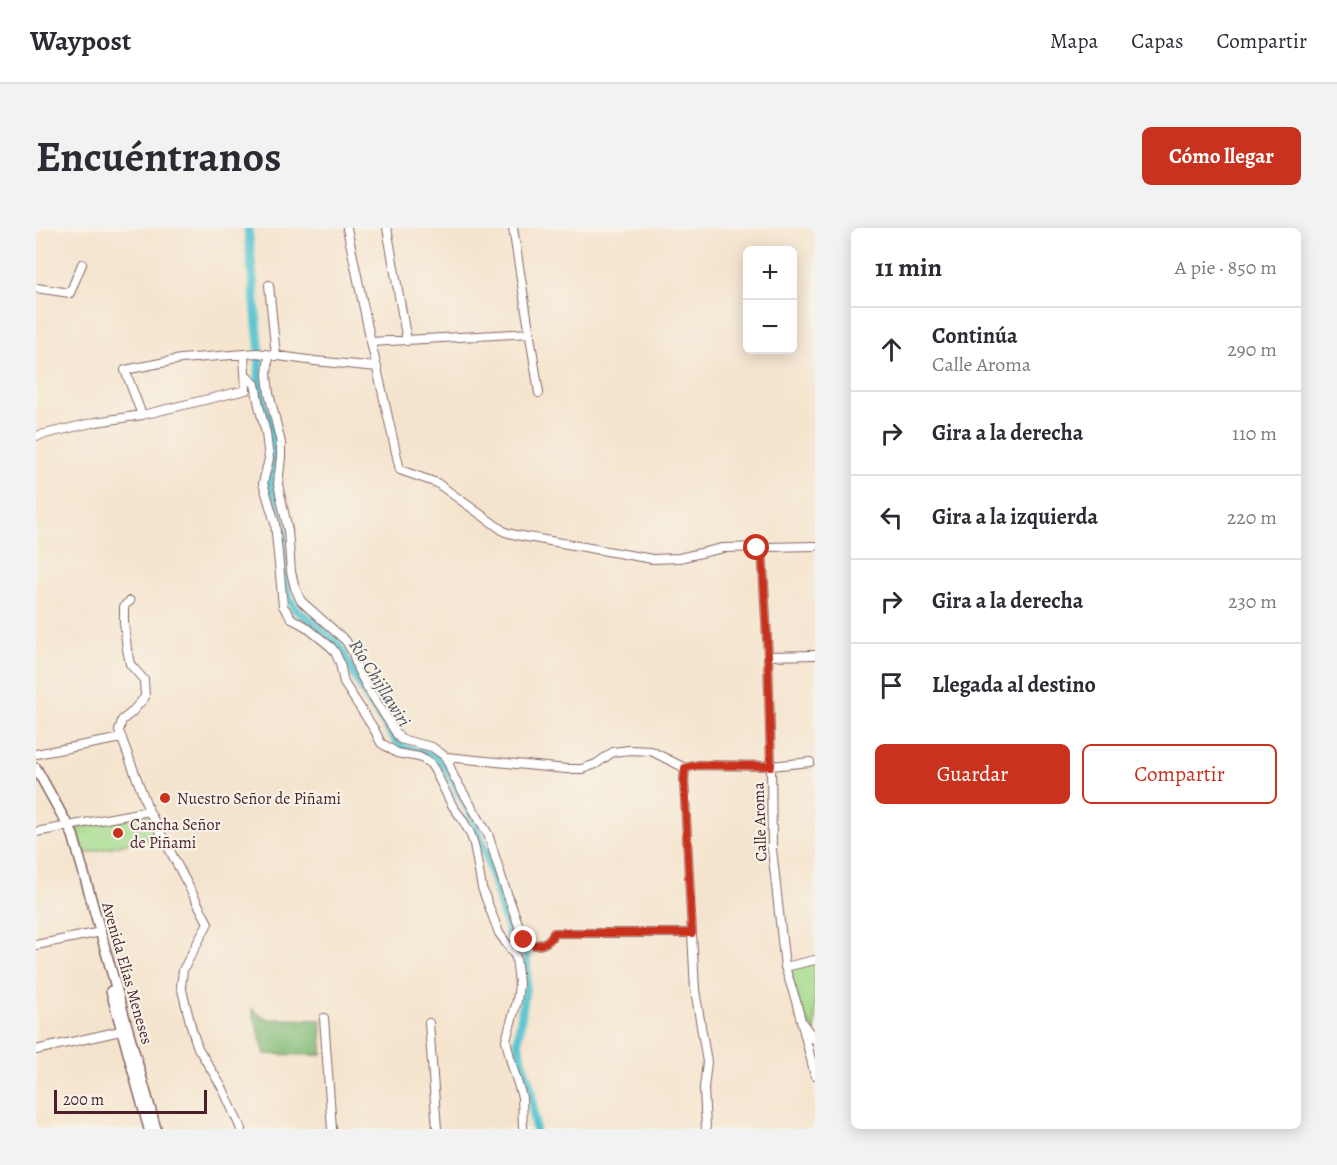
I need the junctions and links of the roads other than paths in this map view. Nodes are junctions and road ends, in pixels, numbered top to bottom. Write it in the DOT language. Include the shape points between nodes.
graph roads {
  1 [pos="347,228"];
  2 [pos="387,228"];
  3 [pos="513,228"];
  4 [pos="82,264"];
  5 [pos="269,285"];
  6 [pos="36,288"];
  7 [pos="530,333"];
  8 [pos="407,341"];
  9 [pos="371,342"];
  10 [pos="244,355"];
  11 [pos="267,355"];
  12 [pos="377,367"];
  13 [pos="246,376"];
  14 [pos="539,393"];
  15 [pos="142,415"];
  16 [pos="36,436"];
  17 [pos="815,546"];
  18 [pos="762,548"];
  19 [pos="130,601"];
  20 [pos="815,655"];
  21 [pos="768,656"];
  22 [pos="122,738"];
  23 [pos="36,754"];
  24 [pos="446,757"];
  25 [pos="810,762"];
  26 [pos="771,766"];
  27 [pos="36,768"];
  28 [pos="685,768"];
  29 [pos="149,811"];
  30 [pos="68,826"];
  31 [pos="36,832"];
  32 [pos="98,932"];
  33 [pos="692,933"];
  34 [pos="36,945"];
  35 [pos="815,960"];
  36 [pos="785,967"];
  37 [pos="324,1018"];
  38 [pos="801,1021"];
  39 [pos="429,1023"];
  40 [pos="126,1030"];
  41 [pos="815,1040"];
  42 [pos="36,1050"];
  43 [pos="815,1075"];
  44 [pos="149,1129"];
  45 [pos="156,1129"];
  46 [pos="241,1129"];
  47 [pos="332,1129"];
  48 [pos="437,1129"];
  49 [pos="523,1129"];
  50 [pos="706,1129"];
  1 -- 9 [label="street"];
  2 -- 8 [label="street"];
  3 -- 7 [label="street"];
  4 -- 6 [label="street" via="70,293"];
  5 -- 11 [label="street"];
  7 -- 8 [label="street"];
  7 -- 14 [label="street"];
  8 -- 9 [label="street"];
  9 -- 12 [label="street"];
  10 -- 11 [label="street"];
  10 -- 13 [label="street"];
  10 -- 15 [label="street" via="181,359 125,370"];
  11 -- 12 [label="street"];
  11 -- 24 [label="street" via="269,393 281,443 278,484 295,588 301,601 346,641 367,687 400,739 432,747"];
  12 -- 18 [label="street" via="400,470 437,483 505,532 652,560 723,548"];
  13 -- 15 [label="street" via="246,390"];
  13 -- 49 [label="street" via="255,384 266,433 269,459 263,483 275,523 283,606 292,619 335,652 344,682 381,743 397,753 419,757 435,769 470,833 482,888 499,933 516,957 517,1002 506,1040 522,1097"];
  15 -- 16 [label="street"];
  17 -- 18 [label="street"];
  18 -- 21 [label="street, Calle Aroma"];
  19 -- 22 [label="street" via="124,606 127,649 130,664 144,680 145,697 122,720"];
  20 -- 21 [label="street"];
  21 -- 26 [label="street, Calle Aroma"];
  22 -- 23 [label="street"];
  22 -- 29 [label="street"];
  24 -- 28 [label="street" via="582,769 613,752 651,751"];
  24 -- 33 [label="street" via="488,834 529,945 545,943 554,933"];
  25 -- 26 [label="street"];
  26 -- 28 [label="street"];
  26 -- 36 [label="street, Calle Aroma" via="772,849"];
  27 -- 30 [label="main road, Avenida Elías Meneses"];
  28 -- 33 [label="street"];
  29 -- 30 [label="street"];
  29 -- 46 [label="street" via="208,922 183,970 181,986 198,1048"];
  30 -- 31 [label="street"];
  30 -- 32 [label="main road, Avenida Elías Meneses"];
  32 -- 34 [label="street"];
  32 -- 40 [label="main road, Avenida Elías Meneses"];
  33 -- 50 [label="street" via="695,990 707,1062"];
  35 -- 36 [label="street"];
  36 -- 38 [label="street, Calle Aroma"];
  37 -- 47 [label="street"];
  38 -- 41 [label="street"];
  38 -- 43 [label="street, Calle Aroma"];
  39 -- 48 [label="street"];
  40 -- 42 [label="street"];
  40 -- 44 [label="main road, Avenida Elías Meneses"];
  40 -- 45 [label="main road, Avenida Elías Meneses"];
}
